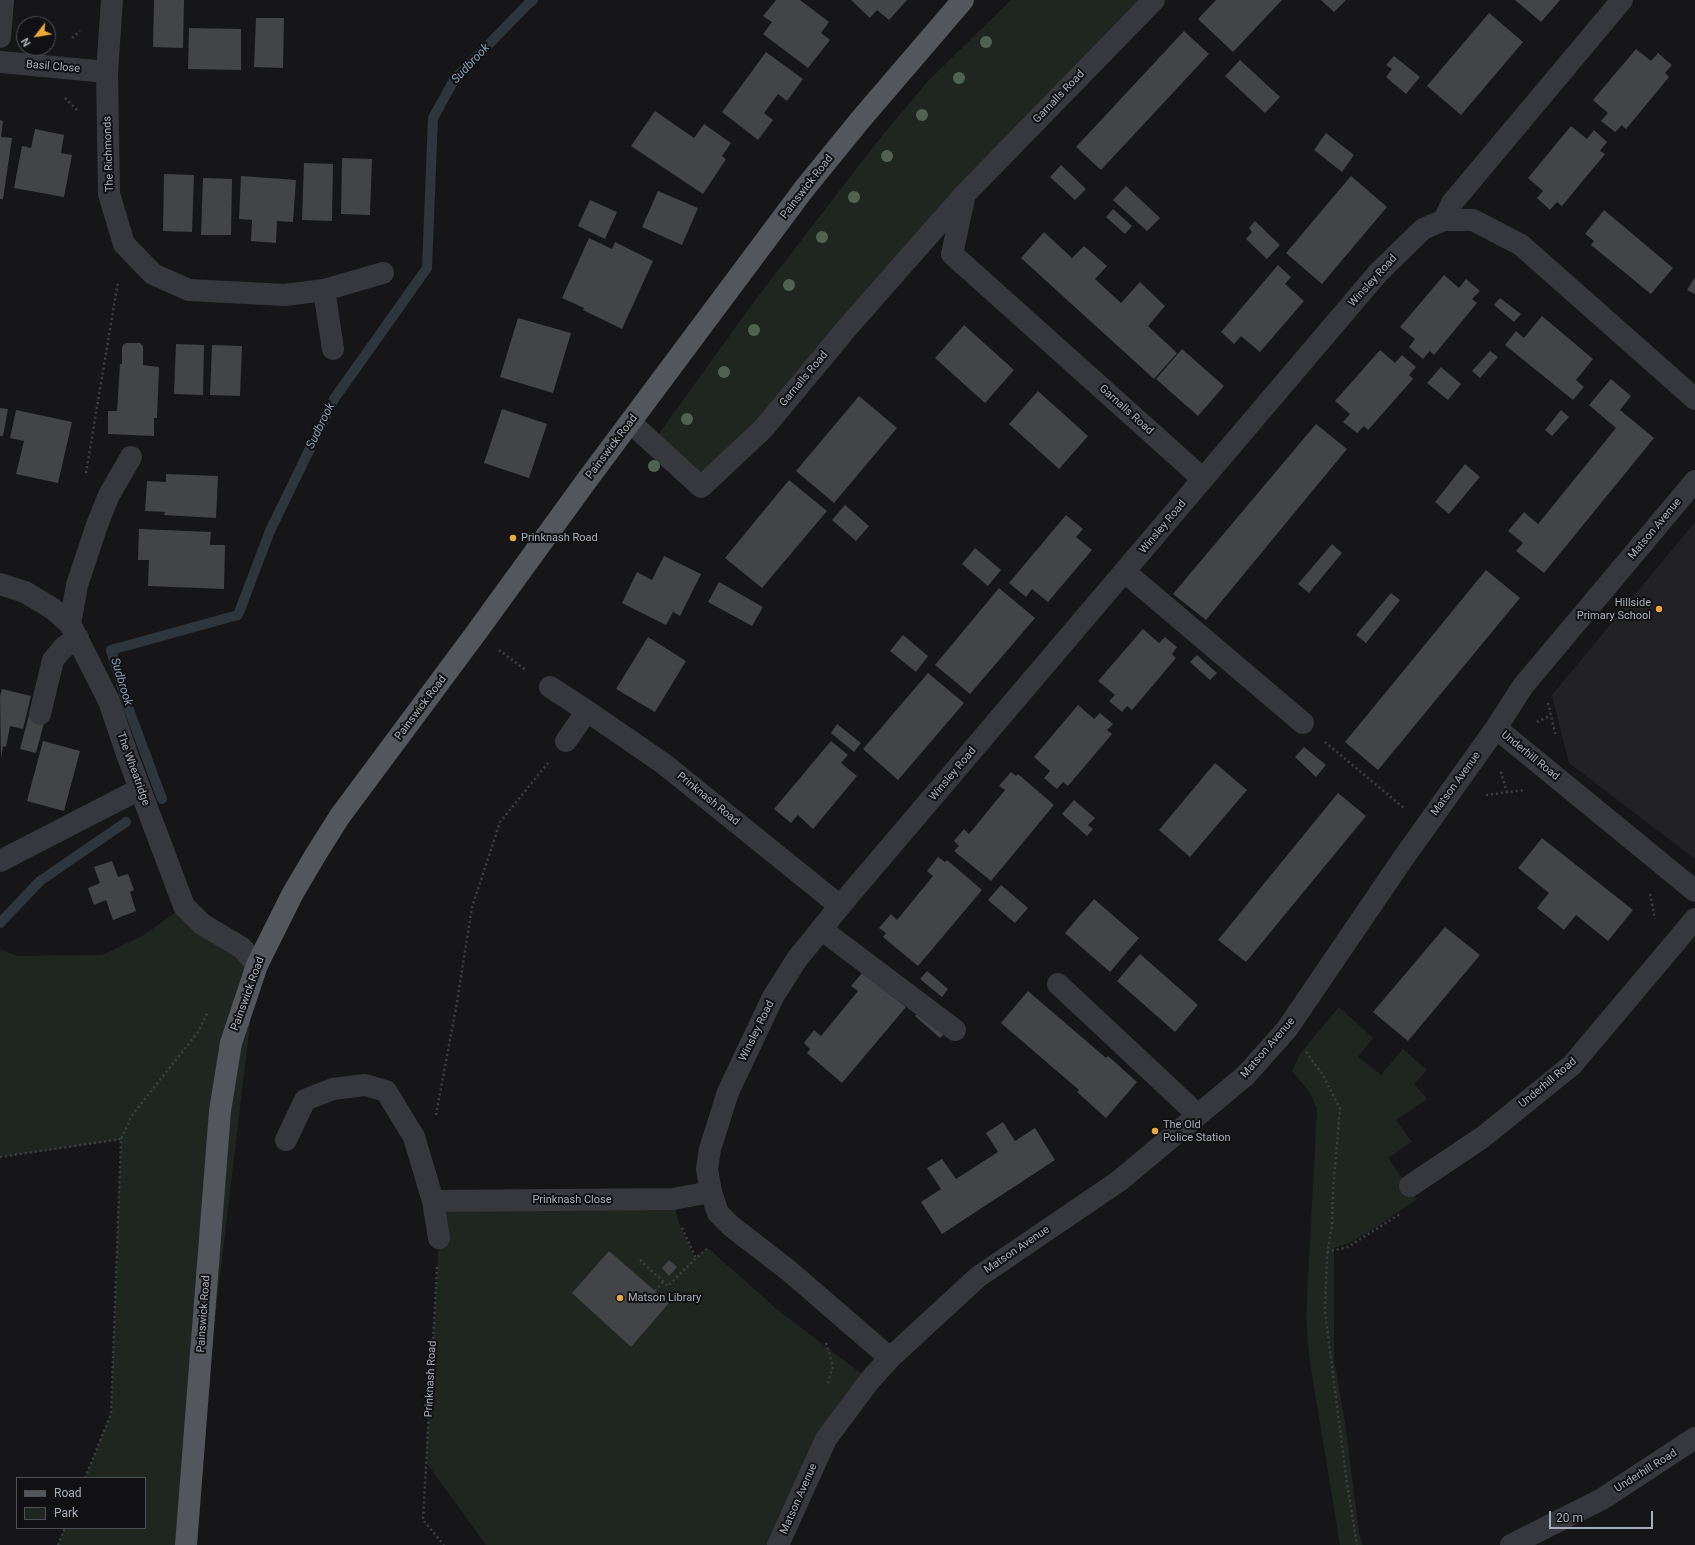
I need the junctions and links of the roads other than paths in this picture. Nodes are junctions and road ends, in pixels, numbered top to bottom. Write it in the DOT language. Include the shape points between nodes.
graph roads {
  1 [pos="112,0"];
  2 [pos="963,0"];
  3 [pos="1154,0"];
  4 [pos="1622,0"];
  5 [pos="3,1"];
  6 [pos="0,38"];
  7 [pos="0,62"];
  8 [pos="107,72"];
  9 [pos="965,194"];
  10 [pos="1444,220"];
  11 [pos="383,273"];
  12 [pos="324,290"];
  13 [pos="333,349"];
  14 [pos="1695,399"];
  15 [pos="631,423"];
  16 [pos="131,457"];
  17 [pos="1203,479"];
  18 [pos="1695,481"];
  19 [pos="1125,572"];
  20 [pos="0,584"];
  21 [pos="74,631"];
  22 [pos="550,687"];
  23 [pos="588,711"];
  24 [pos="40,714"];
  25 [pos="1303,723"];
  26 [pos="1496,728"];
  27 [pos="566,741"];
  28 [pos="140,789"];
  29 [pos="0,861"];
  30 [pos="1695,891"];
  31 [pos="840,906"];
  32 [pos="1695,919"];
  33 [pos="821,929"];
  34 [pos="257,965"];
  35 [pos="1058,984"];
  36 [pos="955,1030"];
  37 [pos="1198,1115"];
  38 [pos="286,1140"];
  39 [pos="1410,1186"];
  40 [pos="711,1192"];
  41 [pos="433,1201"];
  42 [pos="439,1238"];
  43 [pos="890,1358"];
  44 [pos="1695,1438"];
  45 [pos="186,1545"];
  46 [pos="778,1545"];
  47 [pos="1511,1545"];
  1 -- 8 [label="street, The Richmonds"];
  2 -- 15 [label="main road, Painswick Road" via="885,90 804,190"];
  3 -- 9 [label="street, Garnalls Road"];
  4 -- 10 [label="street" via="1452,203"];
  5 -- 6 [label="street"];
  7 -- 8 [label="street, Basil Close"];
  8 -- 12 [label="street, The Richmonds" via="109,194 124,244 153,274 189,290 285,295"];
  9 -- 15 [label="street, Garnalls Road" via="846,328 763,429 701,487"];
  9 -- 17 [label="street, Garnalls Road" via="952,254"];
  10 -- 14 [label="street, Winsley Road" via="1473,220 1521,245"];
  10 -- 17 [label="street, Winsley Road" via="1423,229 1378,273"];
  11 -- 12 [label="street, The Richmonds"];
  12 -- 13 [label="street"];
  15 -- 34 [label="main road, Painswick Road" via="340,816 294,893"];
  16 -- 21 [label="street" via="109,494 77,585"];
  17 -- 19 [label="street, Winsley Road"];
  18 -- 26 [label="street, Matson Avenue" via="1523,686"];
  19 -- 25 [label="street"];
  19 -- 31 [label="street, Winsley Road"];
  20 -- 21 [label="street, The Wheatridge" via="25,592 53,609"];
  21 -- 24 [label="street" via="53,660"];
  21 -- 28 [label="street, The Wheatridge" via="109,701"];
  22 -- 23 [label="street, Prinknash Road"];
  23 -- 27 [label="street"];
  23 -- 31 [label="street, Prinknash Road" via="664,764"];
  26 -- 30 [label="street, Underhill Road"];
  26 -- 37 [label="street, Matson Avenue" via="1287,1030 1246,1075"];
  28 -- 29 [label="street"];
  28 -- 34 [label="street, The Wheatridge" via="184,906 202,924 242,948"];
  31 -- 33 [label="street, Winsley Road"];
  32 -- 39 [label="street, Underhill Road" via="1572,1065 1483,1137"];
  33 -- 36 [label="street"];
  33 -- 40 [label="street, Winsley Road" via="797,959 774,997 728,1092 706,1169"];
  34 -- 45 [label="main road, Painswick Road" via="231,1044 220,1111"];
  35 -- 37 [label="street"];
  37 -- 43 [label="street, Matson Avenue" via="1119,1181 978,1277"];
  38 -- 41 [label="street" via="305,1100 333,1089 365,1085 386,1091 414,1137"];
  40 -- 41 [label="street, Prinknash Close" via="673,1199"];
  40 -- 43 [label="street, Winsley Road" via="718,1213 731,1226 788,1270"];
  41 -- 42 [label="street"];
  43 -- 46 [label="street, Matson Avenue" via="870,1380 826,1439"];
  44 -- 47 [label="street, Underhill Road" via="1602,1499"];
}
